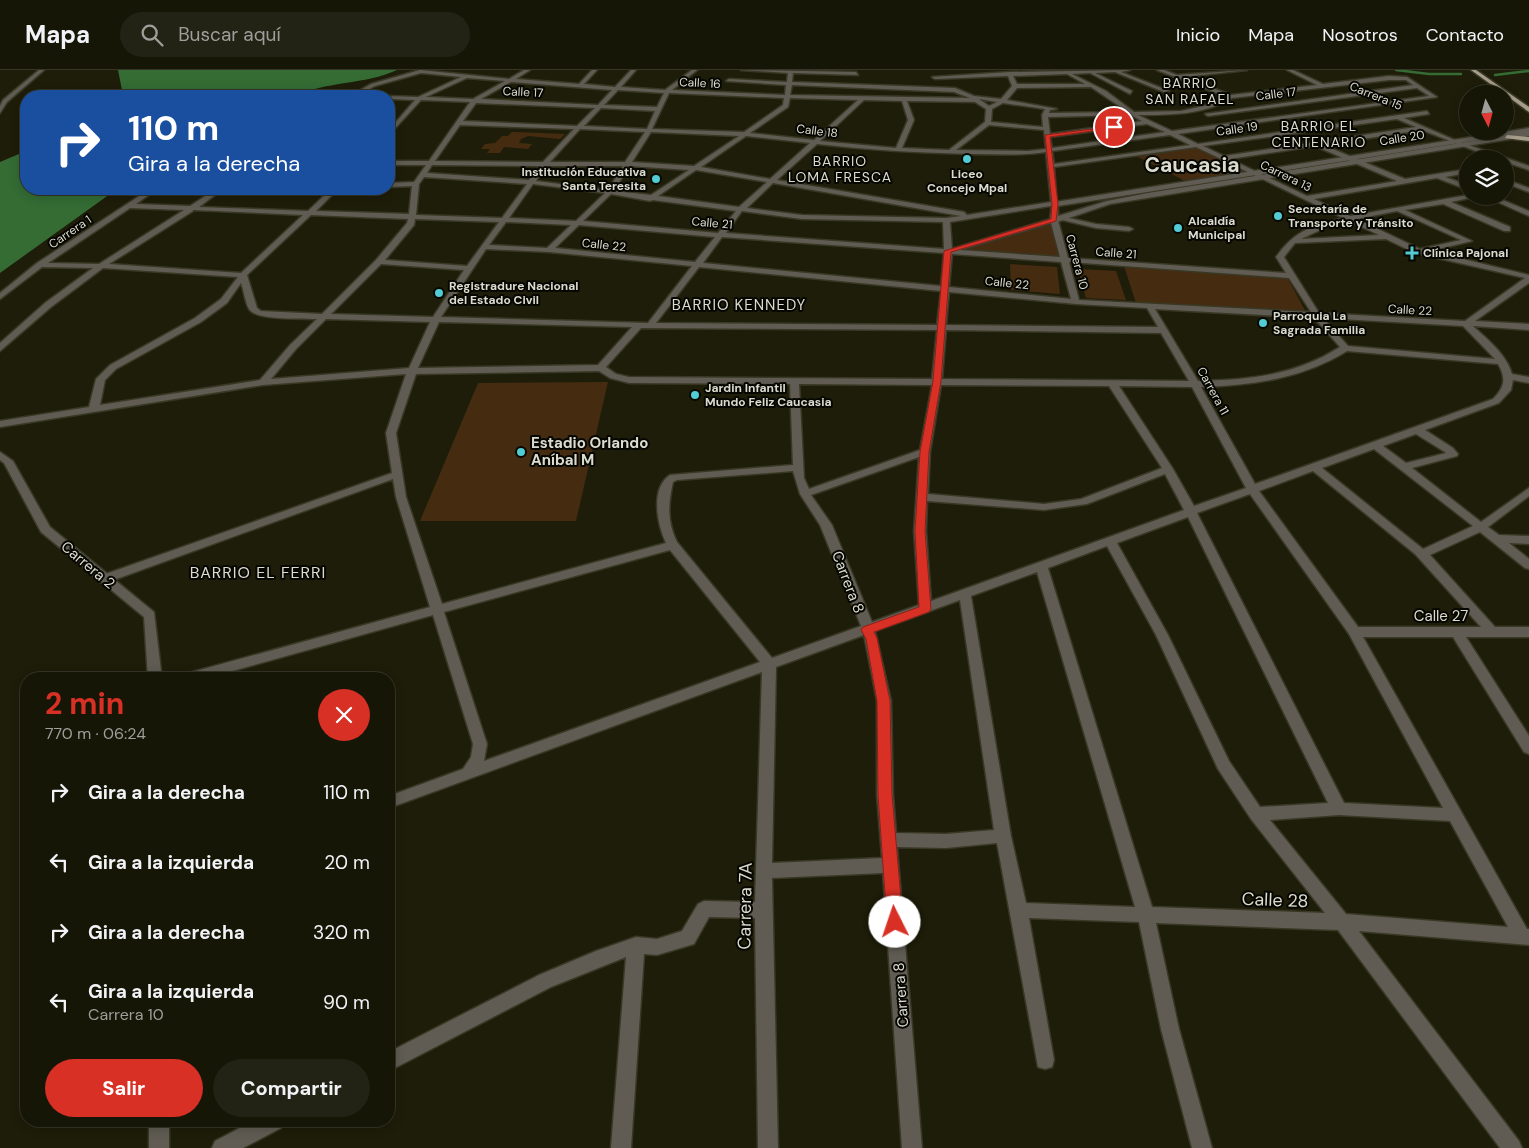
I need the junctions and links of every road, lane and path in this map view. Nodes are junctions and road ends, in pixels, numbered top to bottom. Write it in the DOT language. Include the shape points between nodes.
graph roads {
  1 [pos="42,70"];
  2 [pos="478,70"];
  3 [pos="528,70"];
  4 [pos="594,70"];
  5 [pos="634,70"];
  6 [pos="695,70"];
  7 [pos="743,70"];
  8 [pos="995,70"];
  9 [pos="1114,70"];
  10 [pos="1128,70"];
  11 [pos="1158,70"];
  12 [pos="1246,70"];
  13 [pos="1289,70"];
  14 [pos="1465,70"];
  15 [pos="1473,70"];
  16 [pos="424,71"];
  17 [pos="791,71"];
  18 [pos="1063,71"];
  19 [pos="856,72"];
  20 [pos="1090,72"];
  21 [pos="1001,74"];
  22 [pos="1010,74"];
  23 [pos="466,76"];
  24 [pos="1176,76"];
  25 [pos="507,81"];
  26 [pos="729,81"];
  27 [pos="1110,82"];
  28 [pos="790,84"];
  29 [pos="1091,85"];
  30 [pos="1485,85"];
  31 [pos="580,86"];
  32 [pos="857,86"];
  33 [pos="1014,86"];
  34 [pos="1321,86"];
  35 [pos="1419,86"];
  36 [pos="617,89"];
  37 [pos="366,90"];
  38 [pos="955,90"];
  39 [pos="1166,91"];
  40 [pos="667,92"];
  41 [pos="1130,92"];
  42 [pos="713,94"];
  43 [pos="970,96"];
  44 [pos="1230,96"];
  45 [pos="1345,96"];
  46 [pos="395,97"];
  47 [pos="420,98"];
  48 [pos="787,98"];
  49 [pos="395,100"];
  50 [pos="862,100"];
  51 [pos="904,100"];
  52 [pos="977,100"];
  53 [pos="474,101"];
  54 [pos="1004,101"];
  55 [pos="1219,104"];
  56 [pos="1370,106"];
  57 [pos="1514,106"];
  58 [pos="597,107"];
  59 [pos="988,108"];
  60 [pos="657,109"];
  61 [pos="1234,110"];
  62 [pos="1529,110"];
  63 [pos="0,111"];
  64 [pos="407,111"];
  65 [pos="1046,112"];
  66 [pos="1132,113"];
  67 [pos="1427,113"];
  68 [pos="1397,116"];
  69 [pos="1529,117"];
  70 [pos="1260,121"];
  71 [pos="1147,122"];
  72 [pos="458,123"];
  73 [pos="988,124"];
  74 [pos="395,125"];
  75 [pos="580,128"];
  76 [pos="1423,128"];
  77 [pos="649,130"];
  78 [pos="1529,132"];
  79 [pos="1047,133"];
  80 [pos="1289,133"];
  81 [pos="744,134"];
  82 [pos="1171,134"];
  83 [pos="1514,135"];
  84 [pos="1514,138"];
  85 [pos="1529,139"];
  86 [pos="1482,140"];
  87 [pos="815,143"];
  88 [pos="1458,143"];
  89 [pos="1315,144"];
  90 [pos="1197,146"];
  91 [pos="898,150"];
  92 [pos="1049,150"];
  93 [pos="1478,150"];
  94 [pos="950,152"];
  95 [pos="1222,158"];
  96 [pos="1352,160"];
  97 [pos="395,163"];
  98 [pos="429,163"];
  99 [pos="545,163"];
  100 [pos="1514,163"];
  101 [pos="628,164"];
  102 [pos="1051,166"];
  103 [pos="694,168"];
  104 [pos="1529,168"];
  105 [pos="1459,172"];
  106 [pos="1253,173"];
  107 [pos="421,176"];
  108 [pos="1261,176"];
  109 [pos="1437,176"];
  110 [pos="771,181"];
  111 [pos="1403,181"];
  112 [pos="532,182"];
  113 [pos="416,184"];
  114 [pos="1514,184"];
  115 [pos="395,185"];
  116 [pos="1459,185"];
  117 [pos="1529,190"];
  118 [pos="609,193"];
  119 [pos="146,195"];
  120 [pos="212,195"];
  121 [pos="329,195"];
  122 [pos="1305,198"];
  123 [pos="650,199"];
  124 [pos="1459,199"];
  125 [pos="1445,202"];
  126 [pos="1055,204"];
  127 [pos="1508,205"];
  128 [pos="130,206"];
  129 [pos="195,207"];
  130 [pos="1398,209"];
  131 [pos="740,210"];
  132 [pos="313,211"];
  133 [pos="1529,214"];
  134 [pos="411,215"];
  135 [pos="979,216"];
  136 [pos="506,219"];
  137 [pos="1057,219"];
  138 [pos="1348,219"];
  139 [pos="946,220"];
  140 [pos="578,223"];
  141 [pos="1129,229"];
  142 [pos="1507,229"];
  143 [pos="719,235"];
  144 [pos="1387,237"];
  145 [pos="1344,239"];
  146 [pos="1292,241"];
  147 [pos="483,247"];
  148 [pos="550,250"];
  149 [pos="948,251"];
  150 [pos="1417,251"];
  151 [pos="1066,261"];
  152 [pos="379,262"];
  153 [pos="40,266"];
  154 [pos="100,266"];
  155 [pos="696,266"];
  156 [pos="469,268"];
  157 [pos="243,275"];
  158 [pos="1292,276"];
  159 [pos="1529,278"];
  160 [pos="945,288"];
  161 [pos="248,296"];
  162 [pos="0,297"];
  163 [pos="224,301"];
  164 [pos="1076,302"];
  165 [pos="1150,307"];
  166 [pos="325,316"];
  167 [pos="1317,316"];
  168 [pos="436,319"];
  169 [pos="1466,324"];
  170 [pos="639,325"];
  171 [pos="650,325"];
  172 [pos="942,327"];
  173 [pos="1529,327"];
  174 [pos="1164,330"];
  175 [pos="14,334"];
  176 [pos="0,335"];
  177 [pos="0,348"];
  178 [pos="1345,348"];
  179 [pos="1502,362"];
  180 [pos="601,368"];
  181 [pos="412,371"];
  182 [pos="1509,376"];
  183 [pos="794,380"];
  184 [pos="1529,380"];
  185 [pos="937,381"];
  186 [pos="263,382"];
  187 [pos="1112,383"];
  188 [pos="1195,384"];
  189 [pos="94,408"];
  190 [pos="0,424"];
  191 [pos="1417,430"];
  192 [pos="1376,445"];
  193 [pos="925,452"];
  194 [pos="0,455"];
  195 [pos="1405,467"];
  196 [pos="798,468"];
  197 [pos="1314,468"];
  198 [pos="1168,469"];
  199 [pos="398,474"];
  200 [pos="1252,490"];
  201 [pos="1529,492"];
  202 [pos="805,494"];
  203 [pos="924,497"];
  204 [pos="1191,512"];
  205 [pos="1481,527"];
  206 [pos="1496,539"];
  207 [pos="1529,540"];
  208 [pos="1110,541"];
  209 [pos="673,545"];
  210 [pos="1421,554"];
  211 [pos="1041,566"];
  212 [pos="1529,566"];
  213 [pos="104,579"];
  214 [pos="965,594"];
  215 [pos="437,608"];
  216 [pos="925,609"];
  217 [pos="867,630"];
  218 [pos="1354,632"];
  219 [pos="1457,632"];
  220 [pos="1492,632"];
  221 [pos="1529,632"];
  222 [pos="769,664"];
  223 [pos="154,672"];
  224 [pos="210,672"];
  225 [pos="1529,748"];
  226 [pos="468,773"];
  227 [pos="395,800"];
  228 [pos="1339,809"];
  229 [pos="1256,814"];
  230 [pos="1453,815"];
  231 [pos="1003,836"];
  232 [pos="888,840"];
  233 [pos="891,865"];
  234 [pos="765,871"];
  235 [pos="763,910"];
  236 [pos="1019,910"];
  237 [pos="1146,915"];
  238 [pos="1342,922"];
  239 [pos="1525,937"];
  240 [pos="636,944"];
  241 [pos="395,1059"];
  242 [pos="1045,1060"];
  243 [pos="159,1127"];
  244 [pos="262,1127"];
  245 [pos="159,1148"];
  246 [pos="222,1148"];
  247 [pos="621,1148"];
  248 [pos="768,1148"];
  249 [pos="912,1148"];
  250 [pos="1202,1148"];
  251 [pos="1512,1148"];
  1 -- 63 [label="street" via="5,101"];
  2 -- 23 [label="street"];
  3 -- 25 [label="street"];
  4 -- 31 [label="street"];
  5 -- 36 [label="street"];
  6 -- 40 [label="street"];
  7 -- 17 [label="street"];
  7 -- 26 [label="street"];
  8 -- 21 [label="street"];
  9 -- 10 [label="street"];
  9 -- 20 [label="street"];
  9 -- 39 [label="street"];
  11 -- 24 [label="street"];
  12 -- 24 [label="street"];
  13 -- 34 [label="street, Carrera 15"];
  14 -- 30 [label="main road"];
  15 -- 62 [label="main road"];
  16 -- 23 [label="street, Calle 16"];
  16 -- 37 [label="street" via="379,83"];
  17 -- 19 [label="street"];
  17 -- 28 [label="street"];
  18 -- 20 [label="street"];
  18 -- 22 [label="street"];
  18 -- 29 [label="street"];
  19 -- 32 [label="street"];
  20 -- 27 [label="street"];
  21 -- 22 [label="street"];
  21 -- 38 [label="street" via="933,76"];
  22 -- 33 [label="street"];
  23 -- 25 [label="street, Calle 16"];
  23 -- 47 [label="street"];
  24 -- 44 [label="street"];
  25 -- 31 [label="street, Calle 16"];
  25 -- 53 [label="street"];
  26 -- 28 [label="street"];
  26 -- 42 [label="street"];
  27 -- 29 [label="street"];
  27 -- 41 [label="street"];
  28 -- 32 [label="street"];
  28 -- 48 [label="street"];
  29 -- 33 [label="street"];
  29 -- 66 [label="street"];
  31 -- 36 [label="street, Calle 16"];
  32 -- 38 [label="street"];
  32 -- 50 [label="street"];
  33 -- 54 [label="street"];
  34 -- 35 [label="street" via="1389,78 1407,79"];
  34 -- 44 [label="street"];
  34 -- 45 [label="street, Carrera 15"];
  35 -- 45 [label="street, Calle 17"];
  35 -- 56 [label="street, Calle 18" via="1434,97"];
  36 -- 40 [label="street, Calle 16"];
  36 -- 58 [label="street"];
  38 -- 43 [label="street"];
  40 -- 42 [label="street, Calle 16"];
  40 -- 60 [label="street"];
  42 -- 48 [label="street, Calle 16"];
  43 -- 52 [label="street"];
  43 -- 54 [label="street"];
  44 -- 55 [label="street"];
  44 -- 66 [label="street" via="1187,106"];
  45 -- 56 [label="street, Carrera 15"];
  45 -- 61 [label="street, Calle 17"];
  46 -- 47 [label="street, Calle 17"];
  47 -- 53 [label="street, Calle 17"];
  47 -- 64 [label="street"];
  48 -- 50 [label="street, Calle 16"];
  48 -- 81 [label="street" via="786,106"];
  49 -- 64 [label="street"];
  50 -- 51 [label="street, Calle 16"];
  50 -- 87 [label="street"];
  51 -- 52 [label="street, Calle 16"];
  51 -- 91 [label="street" via="911,120"];
  52 -- 59 [label="street"];
  53 -- 58 [label="street, Calle 17"];
  53 -- 72 [label="street"];
  54 -- 59 [label="street"];
  54 -- 65 [label="street"];
  55 -- 61 [label="street"];
  55 -- 66 [label="street" via="1181,113"];
  56 -- 68 [label="street, Carrera 15"];
  56 -- 70 [label="street, Calle 18"];
  57 -- 69 [label="main road"];
  58 -- 60 [label="street, Calle 17"];
  58 -- 75 [label="street"];
  59 -- 73 [label="street"];
  60 -- 77 [label="street"];
  61 -- 70 [label="street"];
  61 -- 71 [label="street, Calle 17"];
  64 -- 74 [label="street"];
  65 -- 66 [label="street"];
  65 -- 79 [label="street, Carrera 10"];
  66 -- 71 [label="street, Carrera 13"];
  67 -- 68 [label="street, Calle 19"];
  68 -- 76 [label="street, Carrera 15"];
  68 -- 80 [label="street, Calle 19"];
  70 -- 80 [label="street"];
  70 -- 82 [label="street, Calle 18"];
  71 -- 79 [label="street, Calle 17"];
  71 -- 82 [label="street, Carrera 13"];
  72 -- 75 [label="street, Calle 18"];
  72 -- 98 [label="street"];
  73 -- 79 [label="street, Calle 17"];
  73 -- 94 [label="street"];
  75 -- 77 [label="street, Calle 18"];
  75 -- 99 [label="street"];
  76 -- 88 [label="street, Carrera 15"];
  76 -- 89 [label="street"];
  77 -- 81 [label="street, Calle 18"];
  77 -- 101 [label="street"];
  78 -- 83 [label="street, Calle 20"];
  78 -- 88 [label="street, Calle 20"];
  79 -- 92 [label="street, Carrera 10"];
  80 -- 89 [label="street"];
  80 -- 90 [label="street, Calle 19"];
  81 -- 87 [label="street, Calle 18"];
  81 -- 103 [label="street"];
  82 -- 90 [label="street, Carrera 13"];
  82 -- 92 [label="street, Calle 18"];
  84 -- 85 [label="main road"];
  86 -- 88 [label="street, Calle 20"];
  87 -- 91 [label="street, Calle 18"];
  87 -- 110 [label="street"];
  88 -- 93 [label="street, Carrera 15"];
  88 -- 96 [label="street, Calle 20"];
  89 -- 95 [label="street"];
  89 -- 96 [label="street"];
  90 -- 95 [label="street, Carrera 13"];
  90 -- 102 [label="street, Calle 19"];
  91 -- 94 [label="street, Calle 18"];
  92 -- 94 [label="street, Calle 18" via="1028,153"];
  92 -- 102 [label="street, Carrera 10"];
  95 -- 106 [label="street, Carrera 13"];
  96 -- 106 [label="street, Calle 20"];
  96 -- 108 [label="street, Calle 20"];
  96 -- 111 [label="street"];
  97 -- 98 [label="street"];
  98 -- 99 [label="street"];
  98 -- 107 [label="street"];
  99 -- 101 [label="street"];
  99 -- 112 [label="street"];
  100 -- 104 [label="street"];
  101 -- 103 [label="street"];
  101 -- 118 [label="street"];
  102 -- 126 [label="street, Carrera 10"];
  103 -- 110 [label="street"];
  103 -- 123 [label="street"];
  105 -- 109 [label="street"];
  106 -- 108 [label="street, Carrera 13"];
  106 -- 126 [label="street, Calle 20"];
  107 -- 112 [label="street, Calle 20"];
  107 -- 113 [label="street"];
  108 -- 122 [label="street, Carrera 13"];
  108 -- 137 [label="street, Calle 20" via="1109,202"];
  109 -- 111 [label="street"];
  109 -- 116 [label="street"];
  110 -- 131 [label="street"];
  110 -- 135 [label="street"];
  111 -- 122 [label="street"];
  112 -- 118 [label="street, Calle 20"];
  112 -- 136 [label="street"];
  113 -- 115 [label="street"];
  113 -- 134 [label="street"];
  114 -- 117 [label="street"];
  118 -- 123 [label="street, Calle 20"];
  118 -- 140 [label="street"];
  119 -- 128 [label="street, Carrera 1"];
  120 -- 129 [label="street"];
  121 -- 132 [label="street"];
  122 -- 138 [label="street, Carrera 13"];
  123 -- 131 [label="street, Calle 20"];
  124 -- 125 [label="street"];
  125 -- 130 [label="street"];
  125 -- 142 [label="street"];
  126 -- 135 [label="street, Calle 20"];
  126 -- 137 [label="street, Carrera 10"];
  127 -- 133 [label="street"];
  128 -- 129 [label="street, Calle 21"];
  128 -- 153 [label="street, Carrera 1"];
  129 -- 132 [label="street, Calle 21"];
  129 -- 154 [label="street"];
  130 -- 138 [label="street"];
  130 -- 150 [label="street" via="1468,242"];
  131 -- 139 [label="street, Calle 20" via="802,217"];
  131 -- 143 [label="street"];
  132 -- 134 [label="street, Calle 21"];
  132 -- 157 [label="street"];
  134 -- 136 [label="street, Calle 21"];
  134 -- 152 [label="street" via="411,223"];
  135 -- 139 [label="street, Calle 20"];
  136 -- 140 [label="street, Calle 21"];
  136 -- 147 [label="street"];
  137 -- 141 [label="street"];
  137 -- 149 [label="street, Calle 20"];
  137 -- 151 [label="street, Carrera 10"];
  138 -- 144 [label="street, Carrera 13"];
  138 -- 146 [label="street" via="1317,228"];
  139 -- 149 [label="street"];
  140 -- 143 [label="street, Calle 21"];
  140 -- 148 [label="street"];
  143 -- 149 [label="street, Calle 21"];
  143 -- 155 [label="street"];
  144 -- 145 [label="street"];
  144 -- 150 [label="street, Carrera 13"];
  145 -- 146 [label="street"];
  145 -- 150 [label="street"];
  146 -- 158 [label="street" via="1280,257"];
  147 -- 148 [label="street, Calle 22"];
  147 -- 156 [label="street"];
  148 -- 155 [label="street, Calle 22"];
  149 -- 151 [label="street, Calle 21"];
  149 -- 160 [label="street"];
  150 -- 159 [label="street"];
  151 -- 158 [label="street, Calle 21"];
  151 -- 164 [label="street, Carrera 10"];
  152 -- 156 [label="street"];
  152 -- 166 [label="street"];
  153 -- 154 [label="street"];
  153 -- 162 [label="street, Carrera 1"];
  154 -- 157 [label="street"];
  154 -- 175 [label="street"];
  155 -- 160 [label="street, Calle 22"];
  155 -- 171 [label="street"];
  156 -- 168 [label="street"];
  157 -- 161 [label="street"];
  157 -- 163 [label="street"];
  158 -- 167 [label="street"];
  159 -- 169 [label="street"];
  160 -- 164 [label="street, Calle 22"];
  160 -- 172 [label="street"];
  161 -- 163 [label="street"];
  161 -- 166 [label="street" via="253,309 258,312"];
  163 -- 189 [label="street" via="198,320 113,367 101,379"];
  164 -- 165 [label="street, Calle 22"];
  165 -- 167 [label="street, Calle 22"];
  165 -- 174 [label="street, Carrera 11"];
  166 -- 168 [label="street"];
  166 -- 186 [label="street"];
  167 -- 169 [label="street, Calle 22"];
  167 -- 178 [label="street"];
  168 -- 170 [label="street"];
  168 -- 181 [label="street"];
  169 -- 173 [label="street, Calle 22"];
  169 -- 179 [label="street"];
  170 -- 171 [label="street"];
  170 -- 180 [label="street"];
  171 -- 172 [label="street"];
  172 -- 174 [label="street"];
  172 -- 185 [label="street"];
  174 -- 188 [label="street, Carrera 11"];
  175 -- 176 [label="street"];
  175 -- 177 [label="street"];
  178 -- 179 [label="street"];
  178 -- 188 [label="street" via="1303,371 1262,380"];
  179 -- 182 [label="street"];
  180 -- 181 [label="street"];
  180 -- 183 [label="street" via="628,380"];
  181 -- 186 [label="street"];
  181 -- 199 [label="street" via="391,433"];
  182 -- 184 [label="street"];
  182 -- 191 [label="street" via="1508,388 1496,401"];
  183 -- 185 [label="street"];
  183 -- 196 [label="street, Carrera 8"];
  185 -- 187 [label="street"];
  185 -- 193 [label="street"];
  186 -- 189 [label="street"];
  187 -- 188 [label="street"];
  187 -- 198 [label="street"];
  188 -- 200 [label="street, Carrera 11"];
  189 -- 190 [label="street"];
  191 -- 192 [label="street"];
  191 -- 195 [label="street" via="1453,454"];
  192 -- 195 [label="street"];
  192 -- 197 [label="street"];
  193 -- 202 [label="street"];
  193 -- 203 [label="street"];
  194 -- 213 [label="street, Carrera 2" via="8,461 45,529"];
  195 -- 205 [label="street"];
  196 -- 202 [label="street, Carrera 8"];
  196 -- 209 [label="street" via="674,477 668,481 660,514"];
  197 -- 200 [label="street"];
  197 -- 210 [label="street" via="1368,507"];
  198 -- 203 [label="street" via="1083,502 1044,507"];
  198 -- 204 [label="street"];
  199 -- 213 [label="street"];
  199 -- 215 [label="street" via="401,496"];
  200 -- 204 [label="street"];
  200 -- 218 [label="street, Carrera 11"];
  201 -- 205 [label="street"];
  202 -- 217 [label="street, Carrera 8" via="826,525"];
  203 -- 216 [label="street" via="920,531"];
  204 -- 208 [label="street"];
  204 -- 228 [label="street"];
  205 -- 206 [label="street"];
  205 -- 210 [label="street"];
  206 -- 207 [label="street"];
  206 -- 212 [label="street"];
  208 -- 211 [label="street"];
  208 -- 229 [label="street" via="1162,636 1223,765"];
  209 -- 215 [label="street"];
  209 -- 222 [label="street"];
  210 -- 220 [label="street"];
  211 -- 214 [label="street"];
  211 -- 237 [label="street"];
  213 -- 223 [label="street, Carrera 2" via="150,615"];
  214 -- 216 [label="street"];
  214 -- 231 [label="street"];
  215 -- 224 [label="street"];
  215 -- 226 [label="street" via="480,744 478,760"];
  216 -- 217 [label="street"];
  217 -- 222 [label="street"];
  217 -- 232 [label="street, Carrera 8" via="872,638 884,701"];
  218 -- 219 [label="street, Calle 27"];
  218 -- 230 [label="street, Carrera 11"];
  219 -- 220 [label="street, Calle 27"];
  219 -- 225 [label="street"];
  220 -- 221 [label="street, Calle 27"];
  222 -- 226 [label="street"];
  222 -- 234 [label="street, Carrera 7A"];
  226 -- 227 [label="street"];
  228 -- 229 [label="street"];
  228 -- 230 [label="street"];
  229 -- 238 [label="street"];
  230 -- 239 [label="street, Carrera 11"];
  231 -- 232 [label="street" via="946,841"];
  231 -- 236 [label="street"];
  232 -- 233 [label="street, Carrera 8"];
  233 -- 234 [label="street"];
  233 -- 249 [label="street, Carrera 8"];
  234 -- 235 [label="street, Carrera 7A"];
  235 -- 240 [label="street" via="704,909 688,938 657,947"];
  235 -- 248 [label="street, Carrera 7A"];
  236 -- 237 [label="street, Calle 28"];
  236 -- 242 [label="street"];
  237 -- 238 [label="street, Calle 28"];
  237 -- 250 [label="street" via="1170,1029"];
  238 -- 239 [label="street, Calle 28"];
  238 -- 251 [label="street"];
  240 -- 241 [label="street" via="545,981"];
  240 -- 247 [label="street"];
  243 -- 245 [label="street"];
  244 -- 246 [label="street"];
}
